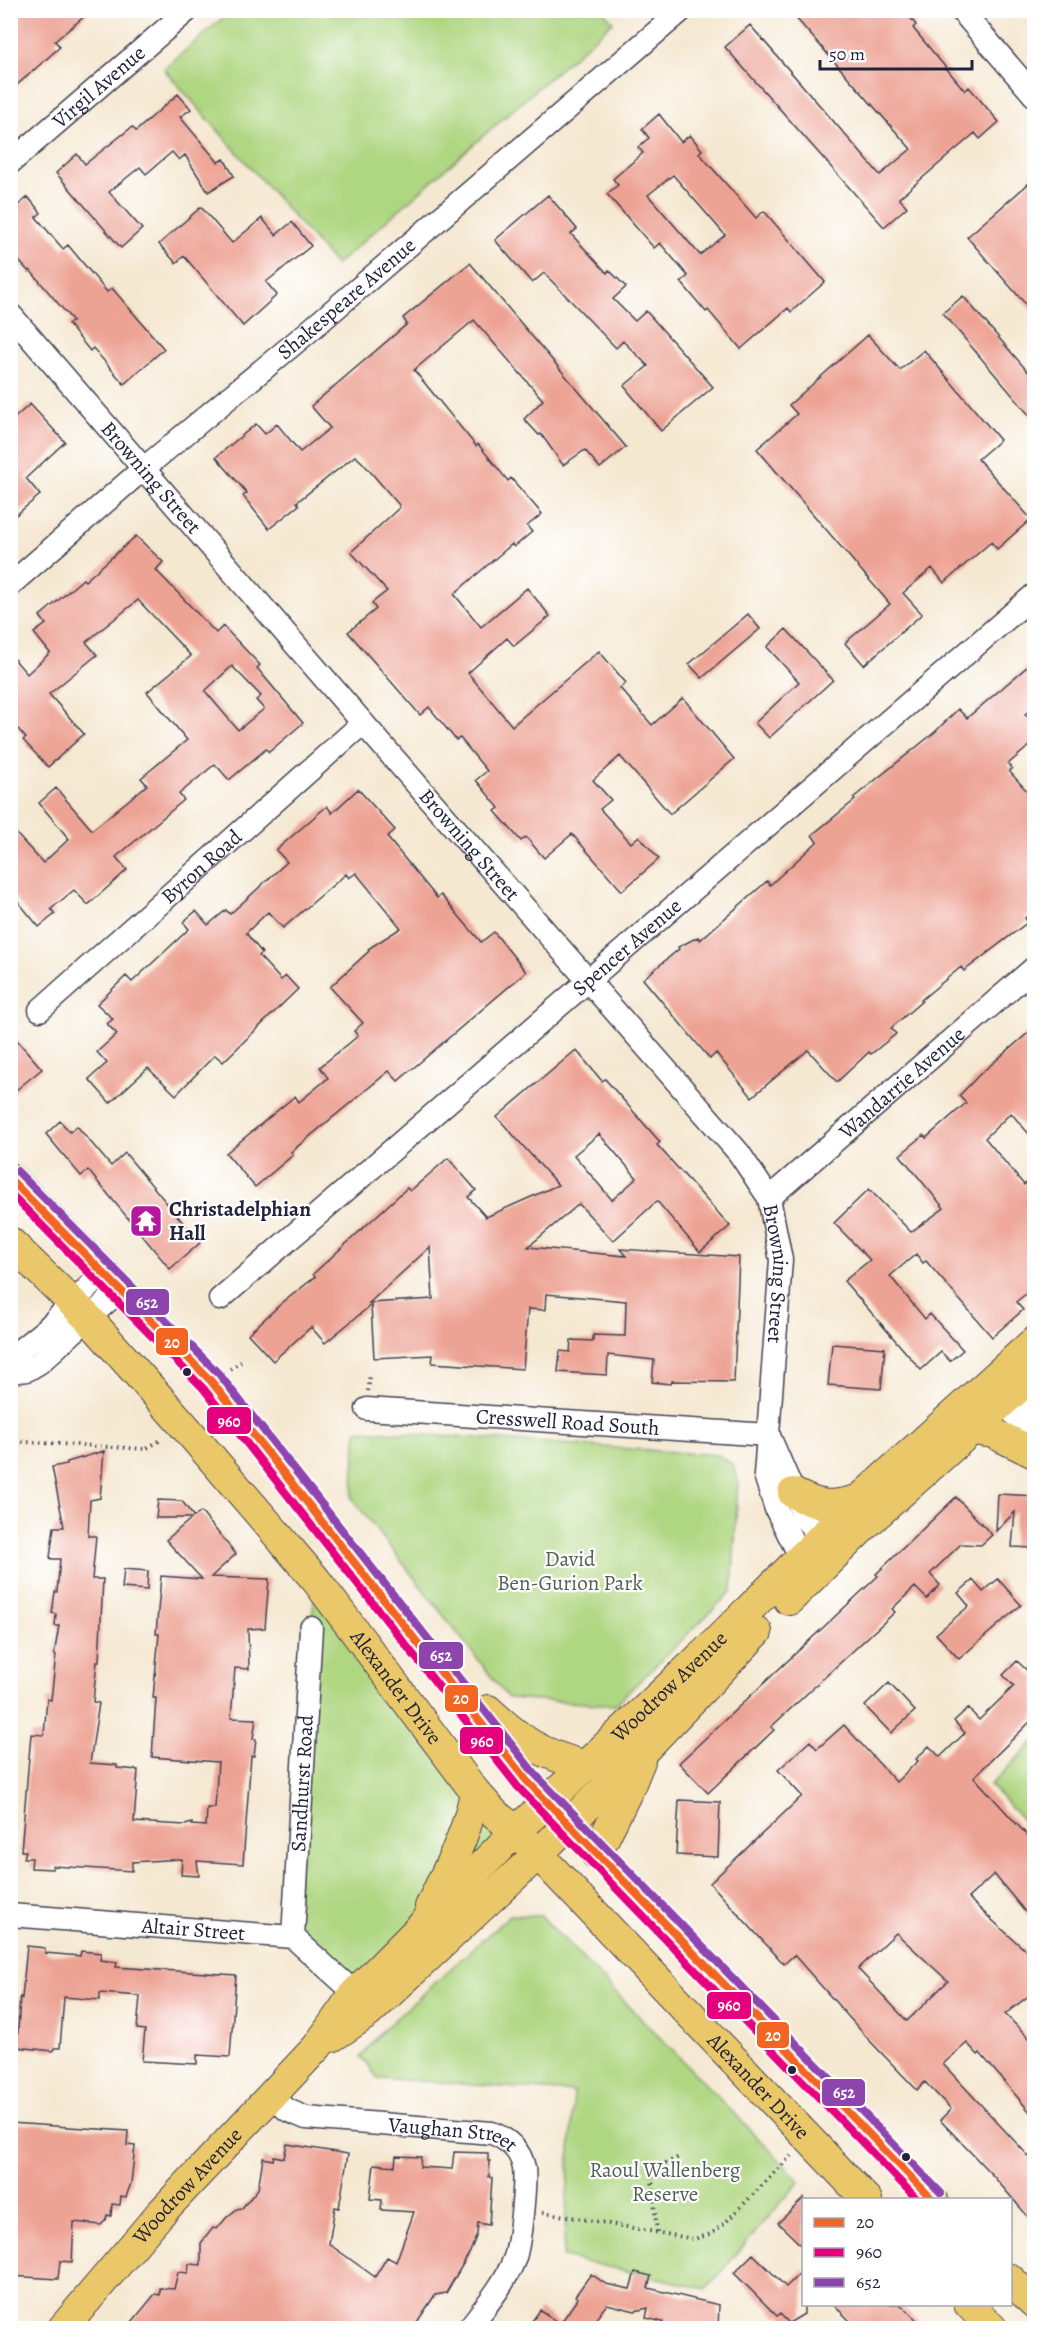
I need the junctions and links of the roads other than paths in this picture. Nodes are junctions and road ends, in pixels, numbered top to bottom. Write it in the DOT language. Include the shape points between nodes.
graph roads {
  1 [pos="188,10"];
  2 [pos="682,10"];
  3 [pos="961,10"];
  4 [pos="1035,95"];
  5 [pos="10,163"];
  6 [pos="10,314"];
  7 [pos="143,468"];
  8 [pos="10,585"];
  9 [pos="1035,595"];
  10 [pos="363,723"];
  11 [pos="1035,968"];
  12 [pos="587,980"];
  13 [pos="40,1010"];
  14 [pos="10,1178"];
  15 [pos="769,1198"];
  16 [pos="10,1242"];
  17 [pos="113,1280"];
  18 [pos="220,1299"];
  19 [pos="80,1310"];
  20 [pos="1035,1342"];
  21 [pos="10,1358"];
  22 [pos="10,1372"];
  23 [pos="1015,1386"];
  24 [pos="367,1409"];
  25 [pos="972,1430"];
  26 [pos="769,1435"];
  27 [pos="1035,1436"];
  28 [pos="1035,1453"];
  29 [pos="792,1493"];
  30 [pos="860,1499"];
  31 [pos="817,1558"];
  32 [pos="311,1628"];
  33 [pos="455,1690"];
  34 [pos="644,1750"];
  35 [pos="586,1766"];
  36 [pos="475,1792"];
  37 [pos="548,1802"];
  38 [pos="569,1824"];
  39 [pos="516,1831"];
  40 [pos="538,1854"];
  41 [pos="596,1854"];
  42 [pos="10,1915"];
  43 [pos="422,1926"];
  44 [pos="293,1937"];
  45 [pos="355,1993"];
  46 [pos="317,2047"];
  47 [pos="272,2095"];
  48 [pos="866,2198"];
  49 [pos="932,2198"];
  50 [pos="1012,2280"];
  51 [pos="1035,2303"];
  52 [pos="971,2306"];
  53 [pos="63,2328"];
  54 [pos="469,2328"];
  55 [pos="992,2328"];
  1 -- 5 [label="street, Virgil Avenue"];
  2 -- 7 [label="street, Shakespeare Avenue" via="308,332"];
  3 -- 4 [label="street"];
  6 -- 7 [label="street, Browning Street"];
  7 -- 8 [label="street, Shakespeare Avenue"];
  7 -- 10 [label="street, Browning Street"];
  9 -- 12 [label="street, Spencer Avenue"];
  10 -- 12 [label="street, Browning Street"];
  10 -- 13 [label="street, Byron Road"];
  11 -- 15 [label="street, Wandarrie Avenue"];
  12 -- 15 [label="street, Browning Street" via="740,1153"];
  12 -- 18 [label="street, Spencer Avenue"];
  14 -- 17 [label="main road, Alexander Drive"];
  15 -- 26 [label="street, Browning Street" via="781,1260"];
  16 -- 19 [label="main road, Alexander Drive"];
  17 -- 19 [label="street"];
  17 -- 33 [label="main road, Alexander Drive" via="211,1381"];
  19 -- 21 [label="street" via="46,1329"];
  19 -- 22 [label="street" via="39,1363 27,1370"];
  19 -- 36 [label="main road, Alexander Drive" via="316,1580"];
  20 -- 23 [label="main road, Woodrow Avenue"];
  23 -- 25 [label="main road, Woodrow Avenue"];
  23 -- 27 [label="street"];
  23 -- 30 [label="main road, Woodrow Avenue"];
  24 -- 26 [label="street, Cresswell Road South"];
  25 -- 28 [label="main road" via="993,1433"];
  25 -- 31 [label="main road, Woodrow Avenue" via="866,1524"];
  26 -- 29 [label="street, Browning Street"];
  26 -- 31 [label="street, Browning Street" via="765,1475 776,1509"];
  29 -- 30 [label="main road" via="825,1506"];
  29 -- 31 [label="street, Browning Street"];
  30 -- 31 [label="main road, Woodrow Avenue"];
  31 -- 34 [label="main road, Woodrow Avenue"];
  31 -- 35 [label="main road, Woodrow Avenue"];
  32 -- 44 [label="street, Sandhurst Road"];
  33 -- 35 [label="main road" via="480,1703 542,1752"];
  33 -- 37 [label="main road, Alexander Drive"];
  34 -- 38 [label="main road, Woodrow Avenue"];
  34 -- 41 [label="main road"];
  35 -- 37 [label="main road, Woodrow Avenue"];
  36 -- 39 [label="main road, Alexander Drive"];
  36 -- 43 [label="main road" via="464,1833"];
  37 -- 38 [label="main road, Alexander Drive"];
  37 -- 39 [label="main road, Woodrow Avenue"];
  38 -- 40 [label="main road, Woodrow Avenue"];
  38 -- 41 [label="main road, Alexander Drive"];
  39 -- 40 [label="main road, Alexander Drive"];
  39 -- 43 [label="main road, Woodrow Avenue"];
  40 -- 46 [label="main road, Woodrow Avenue" via="368,2013"];
  40 -- 48 [label="main road, Alexander Drive"];
  41 -- 49 [label="main road, Alexander Drive"];
  42 -- 44 [label="street, Altair Street"];
  43 -- 45 [label="main road, Woodrow Avenue"];
  44 -- 45 [label="street"];
  45 -- 46 [label="main road, Woodrow Avenue"];
  46 -- 47 [label="main road, Woodrow Avenue"];
  47 -- 53 [label="main road, Woodrow Avenue" via="159,2215"];
  47 -- 54 [label="street, Vaughan Street" via="287,2110 306,2118 492,2133 507,2139 524,2168 520,2236 505,2280"];
  50 -- 51 [label="main road"];
  52 -- 55 [label="main road"];
}
